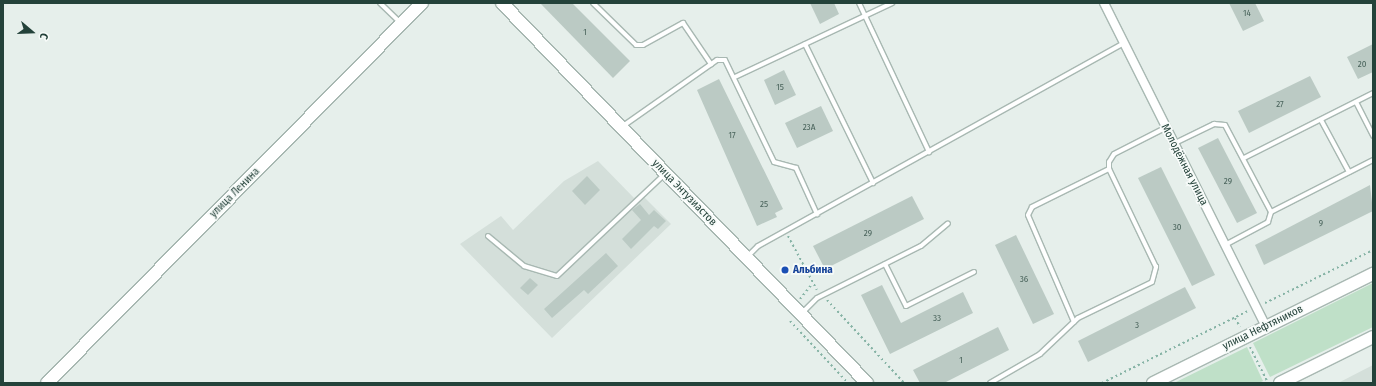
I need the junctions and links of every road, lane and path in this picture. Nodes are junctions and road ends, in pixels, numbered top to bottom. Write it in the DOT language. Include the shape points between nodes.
graph roads {
  1 [pos="380,3"];
  2 [pos="422,3"];
  3 [pos="502,3"];
  4 [pos="593,3"];
  5 [pos="858,3"];
  6 [pos="892,3"];
  7 [pos="1104,3"];
  8 [pos="865,16"];
  9 [pos="402,23"];
  10 [pos="805,44"];
  11 [pos="1123,44"];
  12 [pos="711,64"];
  13 [pos="735,77"];
  14 [pos="1373,93"];
  15 [pos="1356,102"];
  16 [pos="1321,120"];
  17 [pos="621,128"];
  18 [pos="1165,128"];
  19 [pos="1373,136"];
  20 [pos="1173,144"];
  21 [pos="929,152"];
  22 [pos="1244,158"];
  23 [pos="1373,160"];
  24 [pos="1109,169"];
  25 [pos="1349,172"];
  26 [pos="666,174"];
  27 [pos="873,183"];
  28 [pos="1271,212"];
  29 [pos="817,214"];
  30 [pos="948,223"];
  31 [pos="785,231"];
  32 [pos="488,236"];
  33 [pos="1225,245"];
  34 [pos="1373,250"];
  35 [pos="746,257"];
  36 [pos="885,264"];
  37 [pos="974,272"];
  38 [pos="1373,274"];
  39 [pos="823,296"];
  40 [pos="1257,307"];
  41 [pos="801,314"];
  42 [pos="1235,318"];
  43 [pos="1074,322"];
  44 [pos="1266,327"];
  45 [pos="1245,337"];
  46 [pos="1373,337"];
  47 [pos="47,383"];
  48 [pos="867,383"];
  49 [pos="904,383"];
  50 [pos="990,383"];
  51 [pos="1102,383"];
  52 [pos="1153,383"];
  53 [pos="1268,383"];
  54 [pos="1280,383"];
  1 -- 9 [label="lane"];
  2 -- 9 [label="main road, улица Ленина"];
  3 -- 17 [label="main road, улица Энтузиастов"];
  4 -- 12 [label="lane" via="636,45 643,45 683,24"];
  5 -- 8 [label="lane"];
  6 -- 8 [label="lane"];
  7 -- 11 [label="street, Молодёжная улица"];
  8 -- 10 [label="lane"];
  8 -- 21 [label="lane"];
  9 -- 47 [label="main road, улица Ленина"];
  10 -- 13 [label="lane"];
  10 -- 27 [label="lane"];
  11 -- 18 [label="street, Молодёжная улица"];
  11 -- 21 [label="lane"];
  12 -- 13 [label="lane" via="726,60"];
  12 -- 17 [label="lane"];
  13 -- 29 [label="lane" via="774,162 796,168"];
  14 -- 15 [label="lane"];
  15 -- 16 [label="lane"];
  15 -- 19 [label="lane"];
  16 -- 22 [label="lane"];
  16 -- 25 [label="lane"];
  17 -- 26 [label="main road, улица Энтузиастов"];
  18 -- 20 [label="street, Молодёжная улица"];
  18 -- 24 [label="lane" via="1114,154"];
  20 -- 22 [label="lane" via="1219,123 1229,128"];
  20 -- 33 [label="street, Молодёжная улица"];
  21 -- 27 [label="lane"];
  22 -- 28 [label="lane"];
  23 -- 25 [label="lane"];
  24 -- 43 [label="lane" via="1032,207 1028,215"];
  24 -- 43 [label="lane" via="1156,267 1155,276 1152,282"];
  25 -- 28 [label="lane"];
  26 -- 32 [label="lane" via="557,276 524,266"];
  26 -- 35 [label="main road, улица Энтузиастов"];
  27 -- 29 [label="lane"];
  28 -- 33 [label="lane" via="1268,222"];
  29 -- 31 [label="lane"];
  30 -- 36 [label="lane" via="921,246"];
  31 -- 35 [label="lane" via="758,246"];
  31 -- 39 [label="path" via="812,284"];
  33 -- 40 [label="street, Молодёжная улица"];
  34 -- 40 [label="path"];
  35 -- 41 [label="main road, улица Энтузиастов"];
  36 -- 37 [label="lane" via="906,306"];
  36 -- 39 [label="lane"];
  38 -- 44 [label="main road, улица Нефтяников"];
  39 -- 41 [label="lane"];
  39 -- 49 [label="path"];
  40 -- 42 [label="path"];
  40 -- 44 [label="street, Молодёжная улица"];
  41 -- 48 [label="main road, улица Энтузиастов"];
  42 -- 45 [label="path"];
  42 -- 51 [label="path"];
  43 -- 50 [label="lane" via="1040,354"];
  44 -- 45 [label="main road, улица Нефтяников"];
  45 -- 52 [label="main road, улица Нефтяников"];
  45 -- 53 [label="path"];
  46 -- 54 [label="main road"];
}
